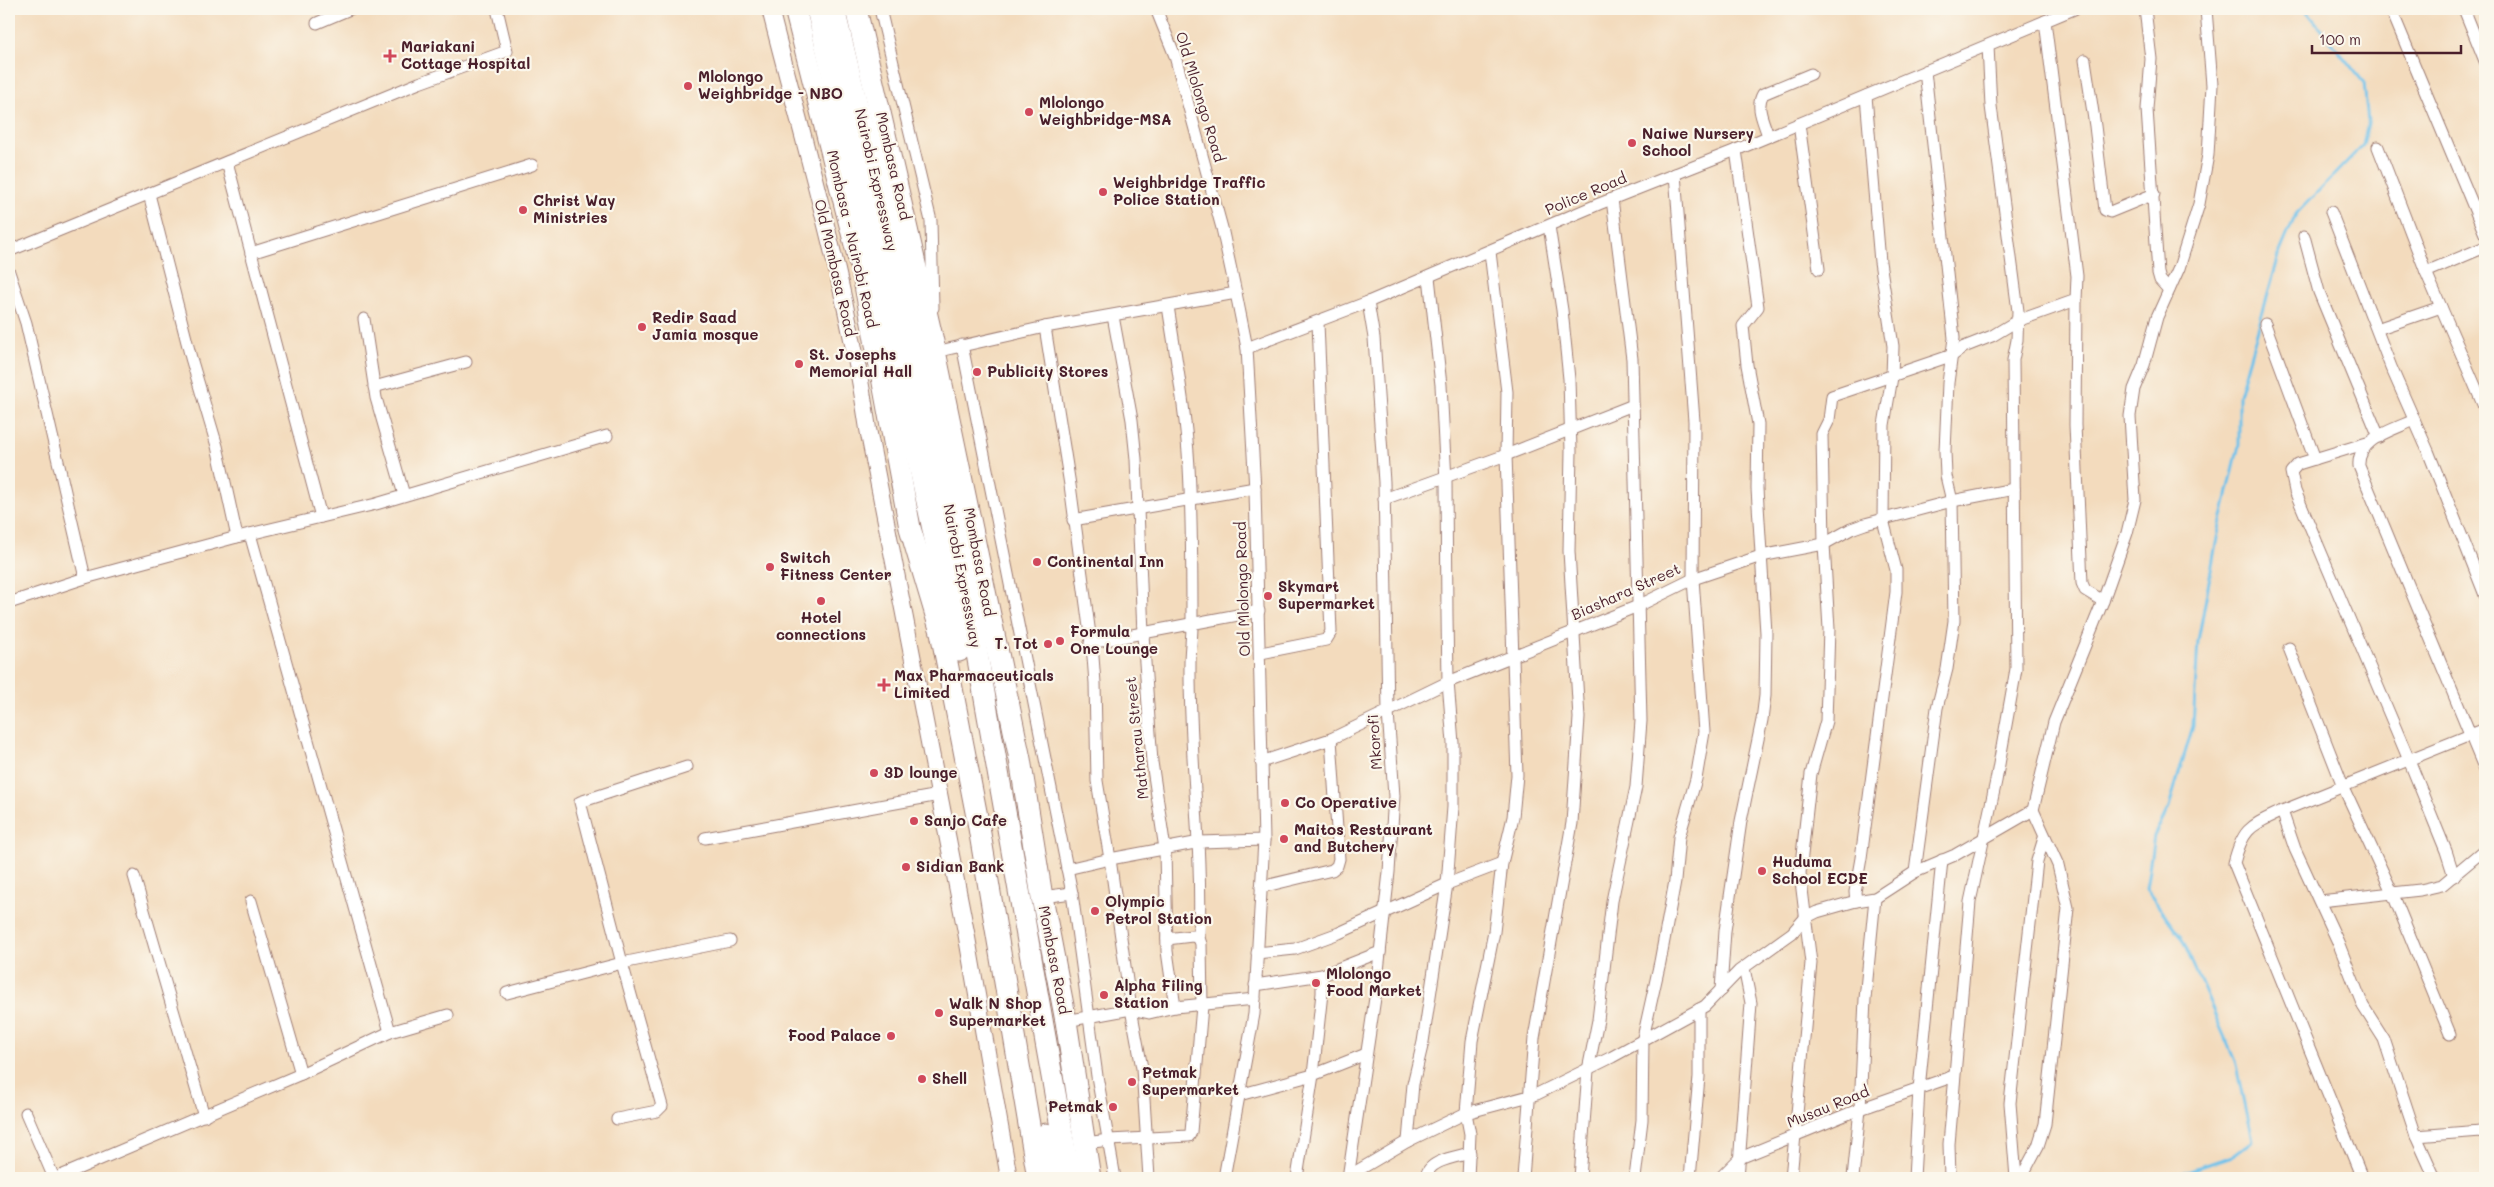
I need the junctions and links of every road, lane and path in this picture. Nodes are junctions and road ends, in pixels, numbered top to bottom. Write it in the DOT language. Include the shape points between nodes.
graph roads {
  1 [pos="350,9"];
  2 [pos="497,9"];
  3 [pos="770,9"];
  4 [pos="795,9"];
  5 [pos="817,9"];
  6 [pos="834,9"];
  7 [pos="856,9"];
  8 [pos="880,9"];
  9 [pos="1156,9"];
  10 [pos="2074,9"];
  11 [pos="2145,9"];
  12 [pos="2206,9"];
  13 [pos="2391,9"];
  14 [pos="2464,9"];
  15 [pos="2045,21"];
  16 [pos="317,23"];
  17 [pos="1988,46"];
  18 [pos="2084,60"];
  19 [pos="2485,61"];
  20 [pos="1925,71"];
  21 [pos="1811,74"];
  22 [pos="1866,96"];
  23 [pos="1799,124"];
  24 [pos="1768,136"];
  25 [pos="2378,147"];
  26 [pos="1736,150"];
  27 [pos="227,162"];
  28 [pos="532,165"];
  29 [pos="1675,174"];
  30 [pos="149,194"];
  31 [pos="2154,194"];
  32 [pos="1612,199"];
  33 [pos="2331,212"];
  34 [pos="1549,226"];
  35 [pos="2485,234"];
  36 [pos="2304,236"];
  37 [pos="2485,247"];
  38 [pos="9,252"];
  39 [pos="1490,252"];
  40 [pos="251,253"];
  41 [pos="1819,269"];
  42 [pos="9,272"];
  43 [pos="2426,272"];
  44 [pos="1429,277"];
  45 [pos="2169,290"];
  46 [pos="1236,293"];
  47 [pos="2076,300"];
  48 [pos="1368,302"];
  49 [pos="1168,306"];
  50 [pos="2441,307"];
  51 [pos="1113,316"];
  52 [pos="364,319"];
  53 [pos="2017,321"];
  54 [pos="1318,323"];
  55 [pos="2265,324"];
  56 [pos="1045,327"];
  57 [pos="2377,329"];
  58 [pos="934,344"];
  59 [pos="962,345"];
  60 [pos="1247,348"];
  61 [pos="1953,355"];
  62 [pos="466,362"];
  63 [pos="1892,377"];
  64 [pos="374,388"];
  65 [pos="1633,405"];
  66 [pos="2485,409"];
  67 [pos="2414,420"];
  68 [pos="1570,428"];
  69 [pos="606,436"];
  70 [pos="2379,437"];
  71 [pos="2367,443"];
  72 [pos="1506,455"];
  73 [pos="2315,458"];
  74 [pos="1446,477"];
  75 [pos="1255,488"];
  76 [pos="2014,489"];
  77 [pos="404,495"];
  78 [pos="1384,499"];
  79 [pos="1189,500"];
  80 [pos="1952,501"];
  81 [pos="1138,510"];
  82 [pos="321,518"];
  83 [pos="1073,520"];
  84 [pos="1883,520"];
  85 [pos="250,534"];
  86 [pos="237,537"];
  87 [pos="1824,544"];
  88 [pos="1761,556"];
  89 [pos="85,578"];
  90 [pos="1693,579"];
  91 [pos="2485,595"];
  92 [pos="2103,601"];
  93 [pos="9,603"];
  94 [pos="1638,606"];
  95 [pos="1259,611"];
  96 [pos="1192,622"];
  97 [pos="1574,632"];
  98 [pos="1143,634"];
  99 [pos="1090,643"];
  100 [pos="2289,648"];
  101 [pos="1261,653"];
  102 [pos="1513,656"];
  103 [pos="1448,682"];
  104 [pos="1388,712"];
  105 [pos="2485,729"];
  106 [pos="2472,734"];
  107 [pos="1331,740"];
  108 [pos="2409,760"];
  109 [pos="1261,762"];
  110 [pos="687,767"];
  111 [pos="2485,770"];
  112 [pos="2343,786"];
  113 [pos="939,795"];
  114 [pos="2033,810"];
  115 [pos="2282,811"];
  116 [pos="705,838"];
  117 [pos="2044,838"];
  118 [pos="1982,839"];
  119 [pos="1264,840"];
  120 [pos="1200,842"];
  121 [pos="1165,848"];
  122 [pos="2485,849"];
  123 [pos="1110,860"];
  124 [pos="1942,860"];
  125 [pos="1502,863"];
  126 [pos="1067,869"];
  127 [pos="1915,872"];
  128 [pos="134,876"];
  129 [pos="2454,876"];
  130 [pos="1447,884"];
  131 [pos="1261,887"];
  132 [pos="2392,892"];
  133 [pos="1072,893"];
  134 [pos="1042,897"];
  135 [pos="1875,898"];
  136 [pos="251,901"];
  137 [pos="1856,901"];
  138 [pos="2320,901"];
  139 [pos="1385,912"];
  140 [pos="1805,918"];
  141 [pos="1198,938"];
  142 [pos="1167,939"];
  143 [pos="730,941"];
  144 [pos="1380,952"];
  145 [pos="1258,953"];
  146 [pos="622,963"];
  147 [pos="1744,968"];
  148 [pos="1322,975"];
  149 [pos="1256,985"];
  150 [pos="1721,990"];
  151 [pos="507,993"];
  152 [pos="1255,999"];
  153 [pos="1202,1006"];
  154 [pos="1175,1007"];
  155 [pos="1131,1009"];
  156 [pos="1699,1009"];
  157 [pos="448,1015"];
  158 [pos="1090,1017"];
  159 [pos="1066,1021"];
  160 [pos="390,1032"];
  161 [pos="2450,1034"];
  162 [pos="1643,1038"];
  163 [pos="1366,1054"];
  164 [pos="1588,1070"];
  165 [pos="301,1074"];
  166 [pos="1313,1076"];
  167 [pos="1954,1076"];
  168 [pos="1919,1089"];
  169 [pos="1239,1095"];
  170 [pos="1528,1097"];
  171 [pos="1860,1109"];
  172 [pos="26,1113"];
  173 [pos="1466,1113"];
  174 [pos="204,1116"];
  175 [pos="617,1119"];
  176 [pos="2485,1134"];
  177 [pos="1794,1136"];
  178 [pos="2416,1136"];
  179 [pos="1147,1139"];
  180 [pos="1109,1140"];
  181 [pos="1408,1141"];
  182 [pos="1085,1144"];
  183 [pos="1470,1153"];
  184 [pos="1740,1158"];
  185 [pos="55,1178"];
  186 [pos="1009,1178"];
  187 [pos="1038,1178"];
  188 [pos="1053,1178"];
  189 [pos="1070,1178"];
  190 [pos="1090,1178"];
  191 [pos="1115,1178"];
  192 [pos="1149,1178"];
  193 [pos="1224,1178"];
  194 [pos="1297,1178"];
  195 [pos="1347,1178"];
  196 [pos="1426,1178"];
  197 [pos="1468,1178"];
  198 [pos="1523,1178"];
  199 [pos="1580,1178"];
  200 [pos="1635,1178"];
  201 [pos="1690,1178"];
  202 [pos="1720,1178"];
  203 [pos="1738,1178"];
  204 [pos="1791,1178"];
  205 [pos="1853,1178"];
  206 [pos="1914,1178"];
  207 [pos="1950,1178"];
  208 [pos="2016,1178"];
  209 [pos="2021,1178"];
  210 [pos="2362,1178"];
  211 [pos="2435,1178"];
  1 -- 16 [label="street"];
  2 -- 27 [label="street" via="507,51 419,83"];
  3 -- 113 [label="street, Old Mombasa Road" via="851,332"];
  4 -- 187 [label="highway, Mombasa - Nairobi Road" via="864,280 910,528 941,632"];
  5 -- 188 [label="highway, Nairobi Expressway" via="865,212 956,634"];
  6 -- 189 [label="highway, Nairobi Expressway" via="904,300 962,569"];
  7 -- 58 [label="highway, Mombasa Road"];
  8 -- 58 [label="street" via="931,221"];
  9 -- 46 [label="street, Old Mlolongo Road" via="1175,56 1222,228"];
  10 -- 15 [label="street, Police Road"];
  11 -- 31 [label="street" via="2151,58 2146,109"];
  12 -- 45 [label="street" via="2212,84 2208,155 2199,204 2180,268"];
  13 -- 35 [label="street"];
  14 -- 19 [label="street"];
  15 -- 17 [label="street, Police Road"];
  15 -- 47 [label="street" via="2076,276"];
  17 -- 20 [label="street, Police Road"];
  17 -- 53 [label="street" via="1991,106 2016,286"];
  18 -- 31 [label="street" via="2105,210 2110,212"];
  20 -- 22 [label="street, Police Road"];
  20 -- 61 [label="street" via="1946,250"];
  21 -- 24 [label="street" via="1763,94 1759,100 1760,109"];
  22 -- 23 [label="street, Police Road"];
  22 -- 63 [label="street" via="1880,262 1893,346"];
  23 -- 24 [label="street, Police Road"];
  23 -- 41 [label="street"];
  24 -- 26 [label="street, Police Road"];
  25 -- 43 [label="street"];
  26 -- 29 [label="street, Police Road"];
  26 -- 88 [label="street" via="1758,307 1743,326 1746,365 1758,424"];
  27 -- 30 [label="street"];
  27 -- 40 [label="street"];
  28 -- 40 [label="street"];
  29 -- 32 [label="street, Police Road"];
  29 -- 90 [label="street" via="1694,420"];
  30 -- 38 [label="street"];
  30 -- 86 [label="street" via="217,446"];
  31 -- 45 [label="street" via="2158,273"];
  32 -- 34 [label="street, Police Road"];
  32 -- 65 [label="street" via="1632,359"];
  33 -- 57 [label="street"];
  34 -- 39 [label="street, Police Road"];
  34 -- 68 [label="street" via="1562,310"];
  36 -- 70 [label="street" via="2319,292"];
  37 -- 43 [label="street"];
  39 -- 44 [label="street, Police Road"];
  39 -- 72 [label="street" via="1508,392"];
  40 -- 82 [label="street"];
  42 -- 89 [label="street" via="28,333"];
  43 -- 50 [label="street"];
  44 -- 48 [label="street, Police Road"];
  44 -- 74 [label="street" via="1441,384"];
  45 -- 92 [label="street" via="2134,389 2130,416 2135,500 2127,534"];
  46 -- 49 [label="street"];
  46 -- 60 [label="street, Old Mlolongo Road"];
  47 -- 53 [label="street"];
  47 -- 92 [label="street" via="2075,425 2082,583 2085,590"];
  48 -- 54 [label="street, Police Road"];
  48 -- 78 [label="street, Mkorofi" via="1374,338"];
  49 -- 51 [label="street"];
  49 -- 79 [label="street" via="1186,436"];
  50 -- 57 [label="street"];
  50 -- 66 [label="street"];
  51 -- 56 [label="street"];
  51 -- 81 [label="street, Matharau Street" via="1132,420"];
  52 -- 64 [label="street"];
  53 -- 61 [label="street"];
  53 -- 76 [label="street" via="2013,360"];
  54 -- 60 [label="street, Police Road"];
  54 -- 101 [label="street" via="1330,632 1326,640 1313,644"];
  55 -- 73 [label="street"];
  56 -- 59 [label="street"];
  56 -- 83 [label="street"];
  57 -- 67 [label="street"];
  58 -- 59 [label="street"];
  58 -- 134 [label="highway, Mombasa Road" via="1020,759"];
  59 -- 126 [label="street"];
  60 -- 75 [label="street, Old Mlolongo Road"];
  61 -- 63 [label="street"];
  61 -- 80 [label="street" via="1948,382 1945,451"];
  62 -- 64 [label="street"];
  63 -- 84 [label="street" via="1884,425"];
  63 -- 87 [label="street" via="1830,398 1830,415 1822,434"];
  64 -- 77 [label="street"];
  65 -- 68 [label="street"];
  65 -- 94 [label="street"];
  67 -- 70 [label="street"];
  67 -- 91 [label="street"];
  68 -- 72 [label="street"];
  68 -- 97 [label="street" via="1568,551"];
  69 -- 77 [label="street"];
  70 -- 71 [label="street"];
  71 -- 73 [label="street"];
  71 -- 106 [label="street" via="2359,457 2361,472"];
  72 -- 74 [label="street"];
  72 -- 102 [label="street"];
  73 -- 108 [label="street" via="2298,464 2291,472 2295,491"];
  74 -- 78 [label="street"];
  74 -- 103 [label="street"];
  75 -- 79 [label="street"];
  75 -- 95 [label="street, Old Mlolongo Road"];
  76 -- 80 [label="street, Biashara Street"];
  76 -- 118 [label="street" via="2016,669"];
  77 -- 82 [label="street"];
  78 -- 104 [label="street, Mkorofi"];
  79 -- 81 [label="street"];
  79 -- 96 [label="street"];
  80 -- 84 [label="street, Biashara Street"];
  80 -- 127 [label="street" via="1954,621 1937,708"];
  81 -- 83 [label="street"];
  81 -- 98 [label="street, Matharau Street"];
  82 -- 85 [label="street"];
  83 -- 99 [label="street"];
  84 -- 87 [label="street, Biashara Street" via="1851,529"];
  84 -- 137 [label="street" via="1896,570 1896,592"];
  85 -- 86 [label="street"];
  85 -- 160 [label="street"];
  86 -- 89 [label="street"];
  87 -- 88 [label="street, Biashara Street"];
  87 -- 140 [label="street" via="1829,629 1826,721 1811,774 1805,825 1800,873"];
  88 -- 90 [label="street, Biashara Street"];
  88 -- 150 [label="street" via="1766,633 1765,696 1741,821"];
  89 -- 93 [label="street"];
  90 -- 94 [label="street, Biashara Street"];
  90 -- 162 [label="street" via="1704,732 1696,779 1679,837 1675,881"];
  92 -- 114 [label="street" via="2054,722"];
  94 -- 97 [label="street, Biashara Street"];
  94 -- 164 [label="street" via="1641,721 1636,787 1612,901 1598,1020"];
  95 -- 96 [label="street"];
  95 -- 101 [label="street, Old Mlolongo Road"];
  96 -- 98 [label="street"];
  96 -- 120 [label="street" via="1194,797"];
  97 -- 102 [label="street, Biashara Street"];
  97 -- 170 [label="street" via="1579,718 1572,823 1534,1038"];
  98 -- 99 [label="street"];
  98 -- 121 [label="street, Matharau Street" via="1152,762"];
  99 -- 123 [label="street" via="1096,683 1097,781"];
  100 -- 112 [label="street"];
  101 -- 109 [label="street, Old Mlolongo Road"];
  102 -- 103 [label="street, Biashara Street"];
  102 -- 125 [label="street" via="1517,775 1513,817"];
  103 -- 104 [label="street, Biashara Street"];
  103 -- 130 [label="street" via="1454,743"];
  104 -- 107 [label="street, Biashara Street"];
  104 -- 139 [label="street, Mkorofi" via="1394,796"];
  105 -- 106 [label="street"];
  106 -- 108 [label="street"];
  106 -- 111 [label="street"];
  107 -- 109 [label="street, Biashara Street"];
  107 -- 131 [label="street" via="1337,866 1332,870"];
  108 -- 112 [label="street"];
  108 -- 129 [label="street"];
  109 -- 119 [label="street, Old Mlolongo Road"];
  110 -- 146 [label="street" via="580,802"];
  112 -- 115 [label="street"];
  112 -- 132 [label="street"];
  113 -- 116 [label="street"];
  113 -- 186 [label="street, Old Mombasa Road"];
  114 -- 117 [label="street"];
  114 -- 118 [label="street"];
  115 -- 138 [label="street"];
  115 -- 210 [label="street" via="2250,827 2238,844 2234,863"];
  117 -- 208 [label="street" via="2037,861 2010,1103"];
  117 -- 209 [label="street" via="2058,865 2068,908 2045,1124 2038,1146"];
  118 -- 124 [label="street"];
  118 -- 167 [label="street" via="1970,902"];
  119 -- 120 [label="street"];
  119 -- 131 [label="street, Old Mlolongo Road"];
  120 -- 121 [label="street"];
  120 -- 141 [label="street"];
  121 -- 123 [label="street"];
  121 -- 142 [label="street, Matharau Street"];
  122 -- 129 [label="street"];
  123 -- 126 [label="street"];
  123 -- 155 [label="street"];
  124 -- 127 [label="street"];
  124 -- 168 [label="street"];
  125 -- 130 [label="street"];
  125 -- 173 [label="street" via="1494,932 1472,1041"];
  126 -- 133 [label="street"];
  127 -- 135 [label="street"];
  128 -- 174 [label="street"];
  129 -- 132 [label="street" via="2442,885"];
  130 -- 139 [label="street"];
  130 -- 181 [label="street" via="1423,1042 1413,1084"];
  131 -- 145 [label="street, Old Mlolongo Road"];
  132 -- 138 [label="street"];
  132 -- 161 [label="street"];
  133 -- 134 [label="street"];
  133 -- 158 [label="street"];
  134 -- 159 [label="highway, Mombasa Road"];
  135 -- 137 [label="street"];
  135 -- 171 [label="street" via="1865,999"];
  136 -- 165 [label="street"];
  137 -- 140 [label="street"];
  138 -- 178 [label="street" via="2363,1006 2384,1039"];
  139 -- 144 [label="street, Mkorofi"];
  139 -- 145 [label="street" via="1295,949"];
  140 -- 147 [label="street" via="1792,932"];
  140 -- 177 [label="street" via="1811,962"];
  141 -- 142 [label="street"];
  141 -- 153 [label="street" via="1201,944"];
  142 -- 154 [label="street, Matharau Street"];
  143 -- 146 [label="street"];
  144 -- 148 [label="street"];
  144 -- 163 [label="street, Mkorofi"];
  145 -- 149 [label="street, Old Mlolongo Road"];
  146 -- 151 [label="street"];
  146 -- 175 [label="street" via="662,1106 656,1111"];
  147 -- 150 [label="street"];
  147 -- 184 [label="street" via="1751,1003"];
  148 -- 149 [label="street"];
  148 -- 166 [label="street"];
  149 -- 152 [label="street, Old Mlolongo Road"];
  150 -- 156 [label="street"];
  152 -- 153 [label="street"];
  152 -- 169 [label="street, Old Mlolongo Road"];
  153 -- 154 [label="street"];
  153 -- 179 [label="street" via="1191,1132 1188,1136"];
  154 -- 155 [label="street" via="1149,1013"];
  155 -- 158 [label="street"];
  155 -- 179 [label="street" via="1142,1068"];
  156 -- 162 [label="street"];
  156 -- 201 [label="street" via="1699,1077"];
  157 -- 160 [label="street"];
  158 -- 159 [label="street"];
  158 -- 180 [label="street"];
  159 -- 182 [label="highway, Mombasa Road"];
  160 -- 165 [label="street"];
  162 -- 164 [label="street"];
  162 -- 200 [label="street" via="1642,1120"];
  163 -- 166 [label="street"];
  163 -- 195 [label="street, Mkorofi"];
  164 -- 170 [label="street"];
  164 -- 199 [label="street"];
  165 -- 174 [label="street"];
  166 -- 169 [label="street"];
  166 -- 194 [label="street"];
  167 -- 168 [label="street, Musau Road"];
  167 -- 207 [label="street"];
  168 -- 171 [label="street, Musau Road"];
  168 -- 206 [label="street"];
  169 -- 193 [label="street, Old Mlolongo Road"];
  170 -- 173 [label="street"];
  170 -- 198 [label="street"];
  171 -- 177 [label="street, Musau Road"];
  171 -- 205 [label="street"];
  172 -- 185 [label="street"];
  173 -- 181 [label="street"];
  173 -- 183 [label="street"];
  174 -- 185 [label="street"];
  176 -- 178 [label="street" via="2481,1131"];
  177 -- 184 [label="street, Musau Road"];
  177 -- 204 [label="street"];
  178 -- 211 [label="street"];
  179 -- 180 [label="street"];
  179 -- 192 [label="street"];
  180 -- 182 [label="street"];
  180 -- 191 [label="street"];
  181 -- 195 [label="street"];
  182 -- 190 [label="highway, Mombasa Road"];
  183 -- 196 [label="street" via="1431,1167"];
  183 -- 197 [label="street"];
  184 -- 202 [label="street, Musau Road"];
  184 -- 203 [label="street"];
}
